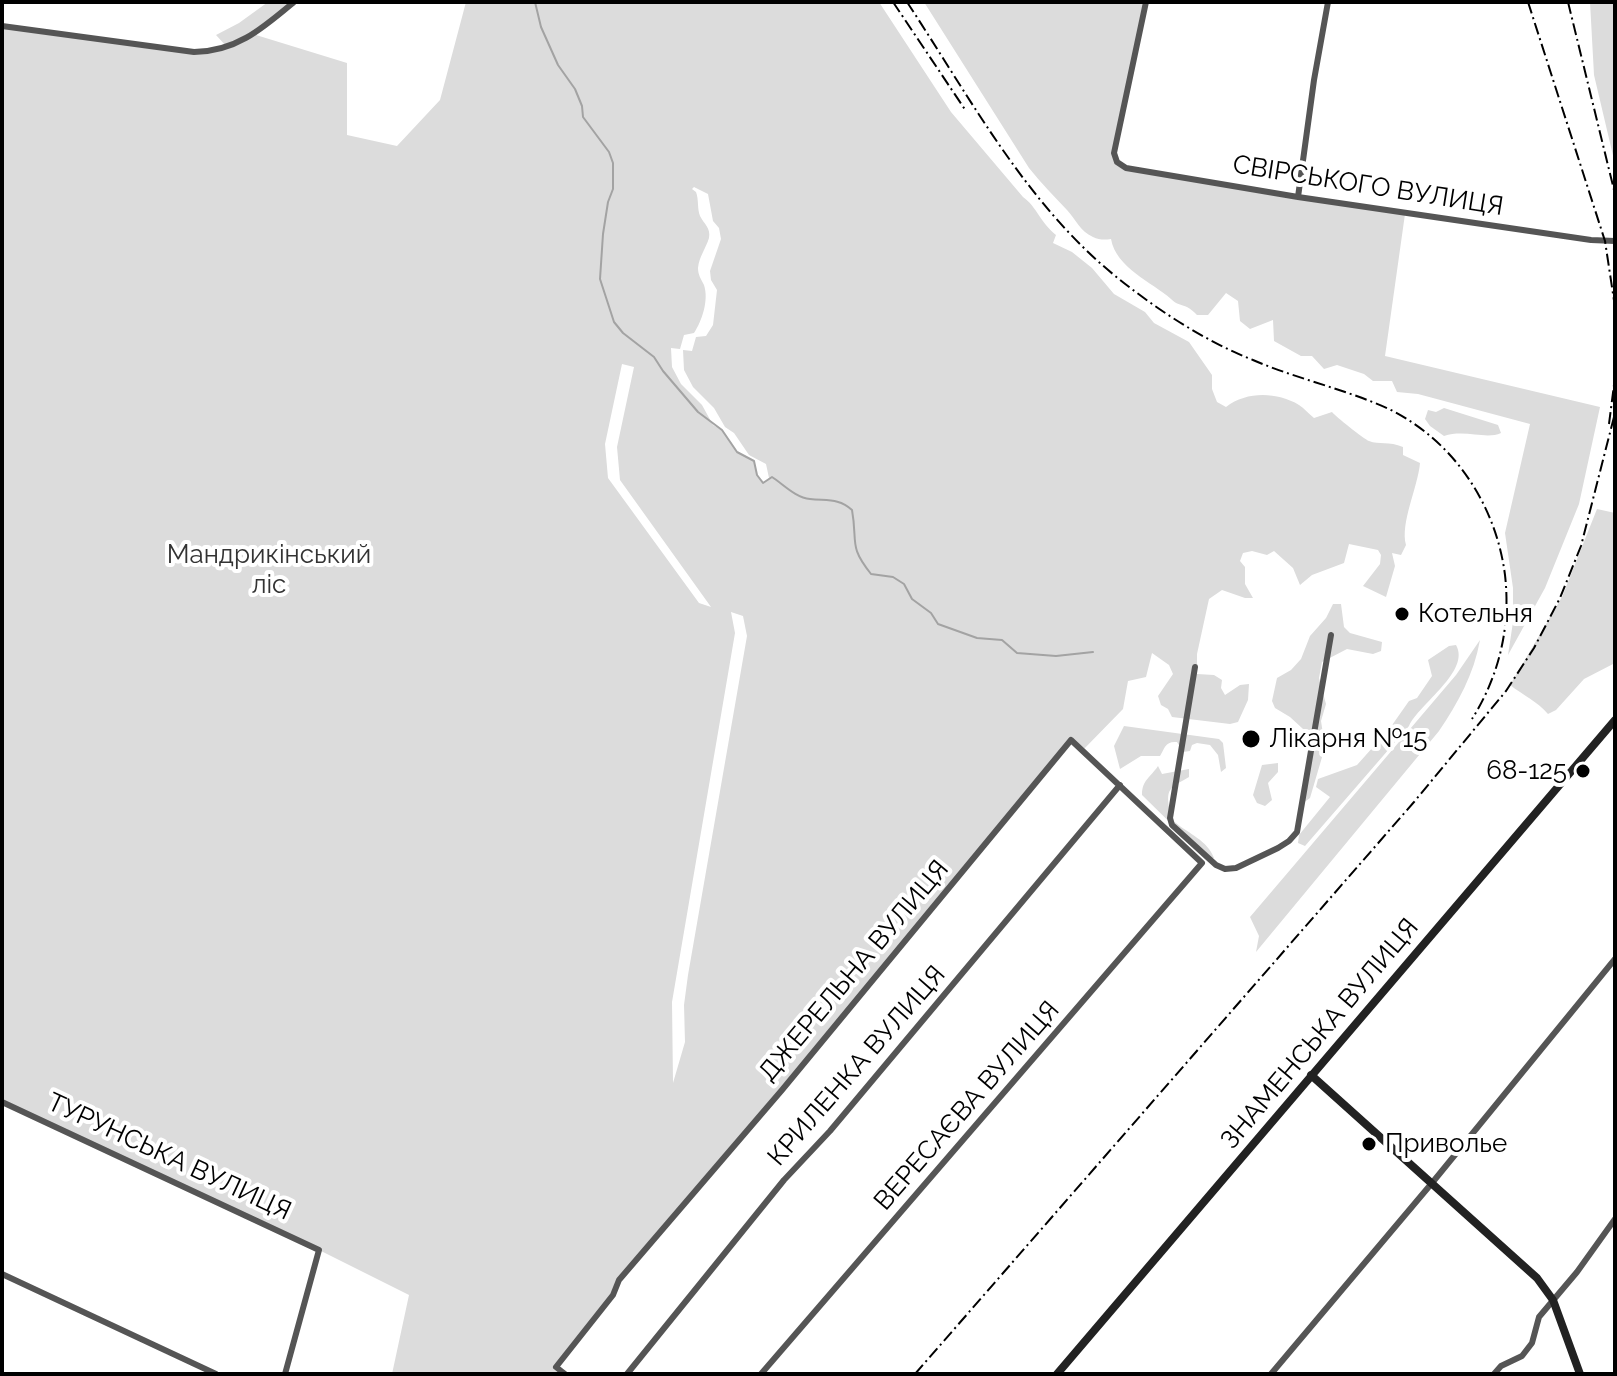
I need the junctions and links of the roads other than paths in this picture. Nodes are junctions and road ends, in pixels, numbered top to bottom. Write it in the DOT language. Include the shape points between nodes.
graph roads {
  1 [pos="294,2"];
  2 [pos="1146,2"];
  3 [pos="1328,2"];
  4 [pos="2,26"];
  5 [pos="1298,197"];
  6 [pos="1615,241"];
  7 [pos="1331,635"];
  8 [pos="1195,667"];
  9 [pos="1615,720"];
  10 [pos="1120,785"];
  11 [pos="1149,813"];
  12 [pos="1170,818"];
  13 [pos="1202,863"];
  14 [pos="1615,959"];
  15 [pos="1311,1075"];
  16 [pos="2,1102"];
  17 [pos="1432,1183"];
  18 [pos="1615,1219"];
  19 [pos="2,1274"];
  20 [pos="1553,1300"];
  21 [pos="216,1374"];
  22 [pos="285,1374"];
  23 [pos="565,1374"];
  24 [pos="627,1374"];
  25 [pos="761,1374"];
  26 [pos="1057,1374"];
  27 [pos="1271,1374"];
  28 [pos="1494,1374"];
  29 [pos="1580,1374"];
  1 -- 4 [label="street" via="255,35 214,51"];
  2 -- 5 [label="street, СВІРСЬКОГО ВУЛИЦЯ" via="1114,153 1117,162 1126,168"];
  3 -- 5 [label="street"];
  5 -- 6 [label="street, СВІРСЬКОГО ВУЛИЦЯ"];
  7 -- 12 [label="street" via="1297,832 1289,841 1225,869"];
  8 -- 12 [label="street"];
  9 -- 15 [label="main road, ЗНАМЕНСЬКА ВУЛИЦЯ"];
  10 -- 11 [label="street, ДЖЕРЕЛЬНА ВУЛИЦЯ"];
  10 -- 23 [label="street, ДЖЕРЕЛЬНА ВУЛИЦЯ" via="1071,740 619,1280 556,1367"];
  10 -- 24 [label="street, КРИЛЕНКА ВУЛИЦЯ" via="784,1180"];
  11 -- 12 [label="street"];
  11 -- 13 [label="street, ДЖЕРЕЛЬНА ВУЛИЦЯ"];
  13 -- 25 [label="street, ВЕРЕСАЄВА ВУЛИЦЯ"];
  14 -- 17 [label="street"];
  15 -- 17 [label="main road"];
  15 -- 26 [label="main road, ЗНАМЕНСЬКА ВУЛИЦЯ"];
  16 -- 22 [label="street, ТУРУНСЬКА ВУЛИЦЯ" via="319,1250"];
  17 -- 20 [label="main road" via="1537,1278"];
  17 -- 27 [label="street"];
  18 -- 20 [label="street"];
  19 -- 21 [label="street"];
  20 -- 28 [label="street" via="1539,1317 1522,1356"];
  20 -- 29 [label="main road"];
}
